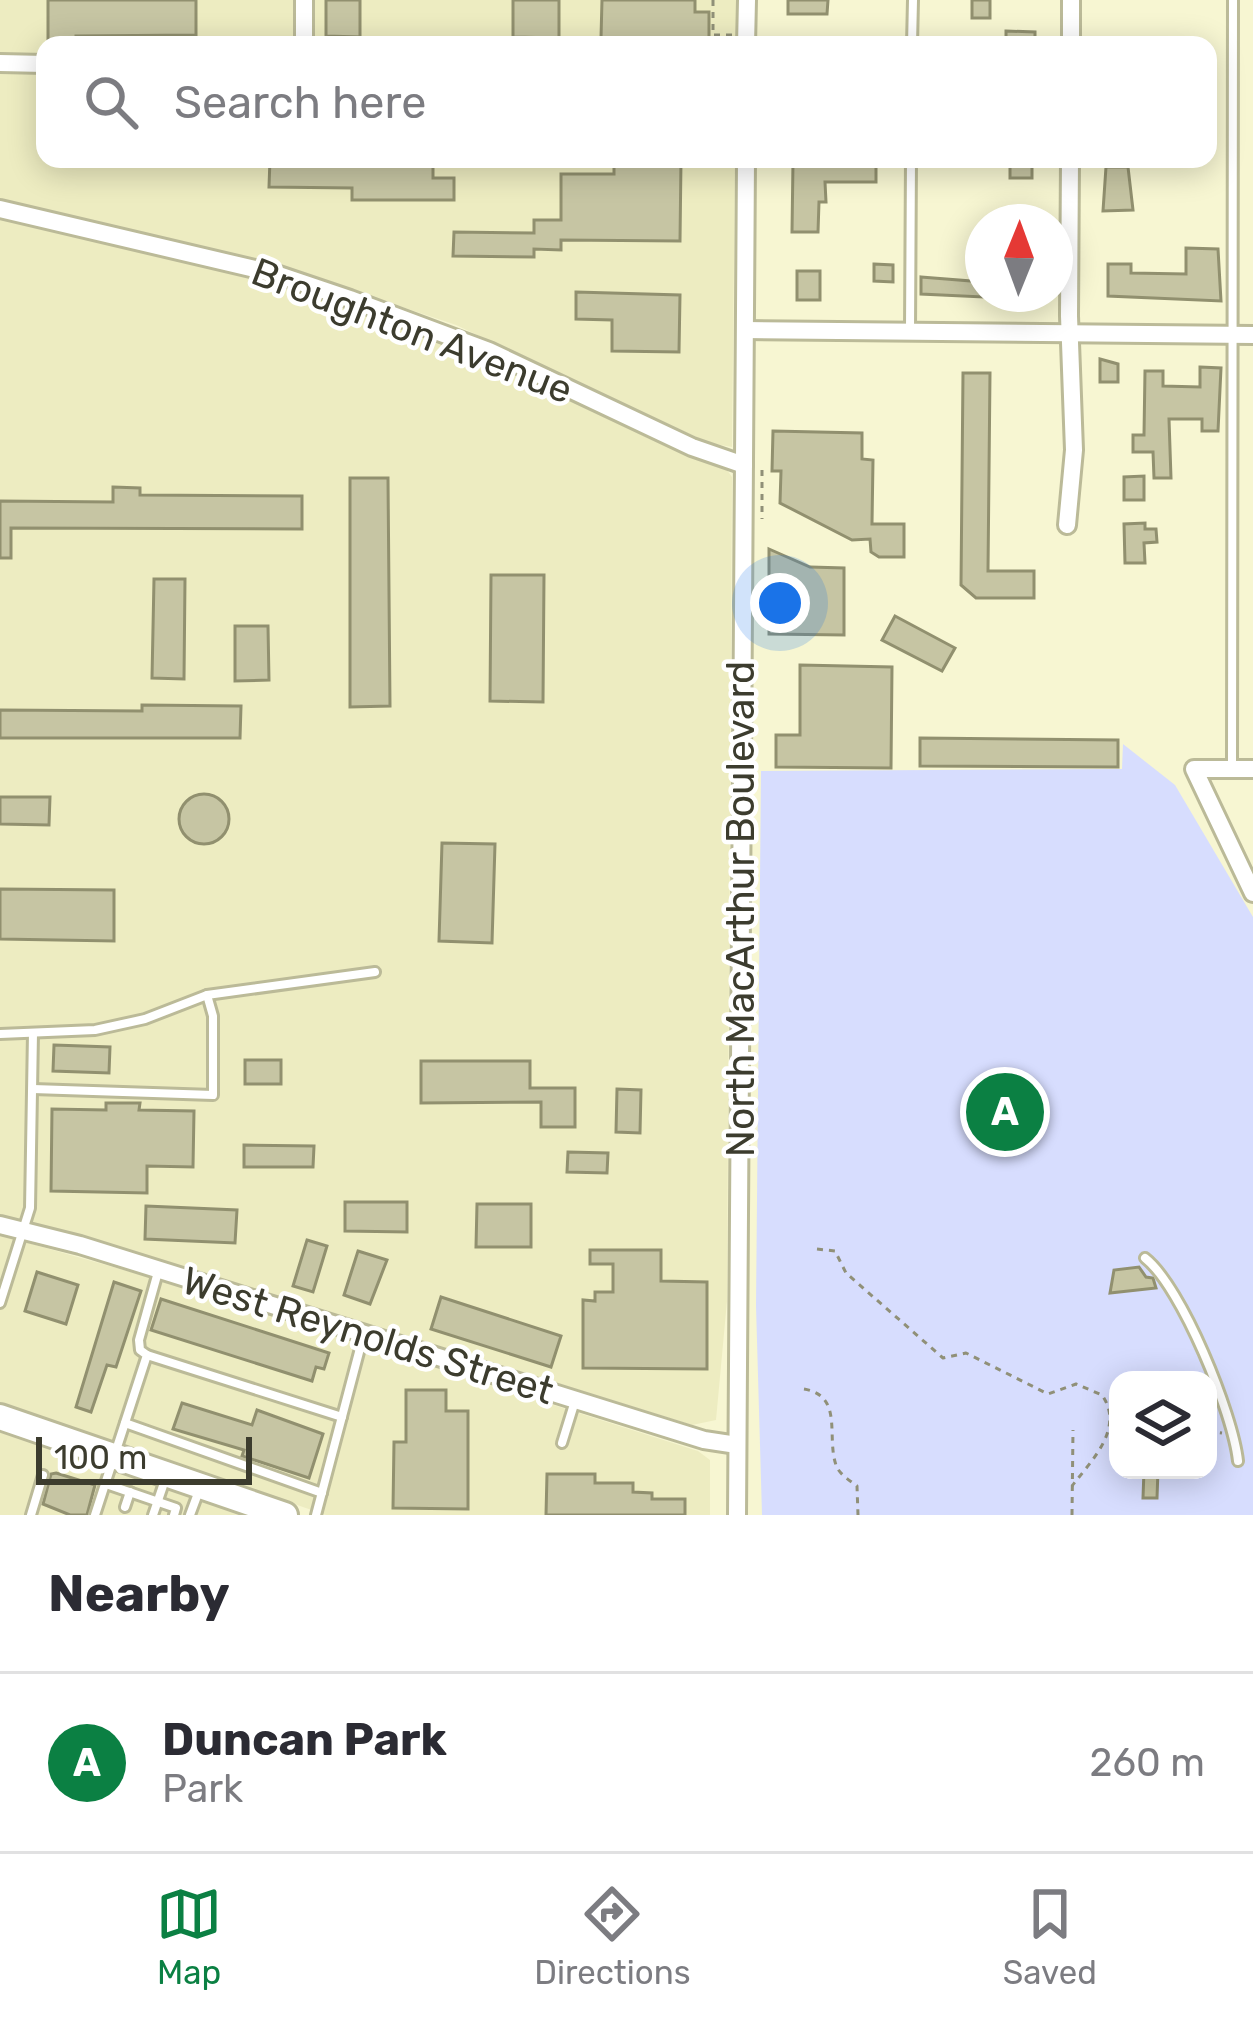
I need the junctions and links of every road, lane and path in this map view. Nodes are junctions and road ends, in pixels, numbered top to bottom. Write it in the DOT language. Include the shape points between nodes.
graph roads {
  1 [pos="304,0"];
  2 [pos="713,0"];
  3 [pos="747,0"];
  4 [pos="913,0"];
  5 [pos="1071,0"];
  6 [pos="1233,0"];
  7 [pos="304,36"];
  8 [pos="718,36"];
  9 [pos="741,36"];
  10 [pos="912,36"];
  11 [pos="1071,36"];
  12 [pos="0,63"];
  13 [pos="36,64"];
  14 [pos="746,168"];
  15 [pos="911,168"];
  16 [pos="1070,168"];
  17 [pos="0,209"];
  18 [pos="745,330"];
  19 [pos="910,332"];
  20 [pos="1072,333"];
  21 [pos="1230,334"];
  22 [pos="1253,334"];
  23 [pos="753,468"];
  24 [pos="762,519"];
  25 [pos="1067,525"];
  26 [pos="1232,769"];
  27 [pos="1253,769"];
  28 [pos="1253,893"];
  29 [pos="375,972"];
  30 [pos="207,995"];
  31 [pos="33,1033"];
  32 [pos="0,1034"];
  33 [pos="33,1090"];
  34 [pos="0,1225"];
  35 [pos="24,1230"];
  36 [pos="817,1249"];
  37 [pos="1145,1258"];
  38 [pos="158,1270"];
  39 [pos="0,1303"];
  40 [pos="363,1336"];
  41 [pos="147,1354"];
  42 [pos="804,1389"];
  43 [pos="575,1401"];
  44 [pos="1109,1406"];
  45 [pos="0,1417"];
  46 [pos="342,1417"];
  47 [pos="125,1423"];
  48 [pos="1073,1430"];
  49 [pos="1109,1434"];
  50 [pos="562,1444"];
  51 [pos="736,1445"];
  52 [pos="115,1456"];
  53 [pos="1238,1461"];
  54 [pos="167,1474"];
  55 [pos="43,1475"];
  56 [pos="106,1484"];
  57 [pos="201,1486"];
  58 [pos="1072,1486"];
  59 [pos="130,1492"];
  60 [pos="322,1493"];
  61 [pos="158,1501"];
  62 [pos="125,1507"];
  63 [pos="175,1511"];
  64 [pos="192,1514"];
  65 [pos="31,1515"];
  66 [pos="95,1515"];
  67 [pos="153,1515"];
  68 [pos="284,1515"];
  69 [pos="316,1515"];
  70 [pos="737,1515"];
  71 [pos="858,1515"];
  72 [pos="1072,1515"];
  1 -- 7 [label="street"];
  2 -- 8 [label="path"];
  3 -- 9 [label="street"];
  4 -- 10 [label="lane"];
  5 -- 11 [label="street"];
  6 -- 21 [label="lane"];
  12 -- 13 [label="street"];
  14 -- 18 [label="street, North MacArthur Boulevard"];
  15 -- 19 [label="lane"];
  16 -- 20 [label="street"];
  17 -- 23 [label="street, Broughton Avenue" via="350,298"];
  18 -- 19 [label="street"];
  18 -- 23 [label="street, North MacArthur Boulevard"];
  19 -- 20 [label="street"];
  20 -- 21 [label="street"];
  20 -- 25 [label="street" via="1075,450"];
  21 -- 22 [label="street"];
  21 -- 26 [label="lane"];
  23 -- 24 [label="path"];
  23 -- 51 [label="street, North MacArthur Boulevard"];
  26 -- 27 [label="street"];
  26 -- 28 [label="street" via="1194,769"];
  29 -- 30 [label="lane"];
  30 -- 31 [label="lane" via="112,1027"];
  30 -- 33 [label="lane" via="213,1095"];
  31 -- 32 [label="lane"];
  31 -- 33 [label="lane"];
  33 -- 35 [label="lane"];
  34 -- 35 [label="street, West Reynolds Street"];
  35 -- 38 [label="street, West Reynolds Street"];
  35 -- 39 [label="lane"];
  36 -- 44 [label="path" via="835,1251 846,1274 946,1358 966,1353 1048,1394 1076,1384 1095,1389"];
  37 -- 53 [label="lane" via="1160,1271 1200,1348"];
  38 -- 40 [label="street, West Reynolds Street"];
  38 -- 41 [label="lane" via="139,1340"];
  40 -- 43 [label="street, West Reynolds Street"];
  40 -- 46 [label="lane"];
  41 -- 46 [label="lane"];
  41 -- 47 [label="lane"];
  42 -- 71 [label="path" via="827,1402 836,1466 857,1486"];
  43 -- 50 [label="lane"];
  43 -- 51 [label="street, West Reynolds Street"];
  45 -- 52 [label="main road"];
  46 -- 60 [label="lane"];
  47 -- 52 [label="lane"];
  47 -- 60 [label="lane"];
  48 -- 58 [label="path"];
  49 -- 58 [label="path"];
  51 -- 70 [label="street, North MacArthur Boulevard"];
  52 -- 54 [label="main road"];
  52 -- 56 [label="lane"];
  54 -- 57 [label="main road"];
  54 -- 61 [label="lane"];
  55 -- 65 [label="lane"];
  56 -- 59 [label="lane"];
  56 -- 66 [label="lane"];
  57 -- 64 [label="lane"];
  57 -- 68 [label="main road"];
  58 -- 72 [label="path"];
  59 -- 61 [label="lane"];
  59 -- 62 [label="lane"];
  60 -- 69 [label="lane"];
  61 -- 63 [label="lane"];
  61 -- 67 [label="lane"];
  63 -- 64 [label="lane"];
}
